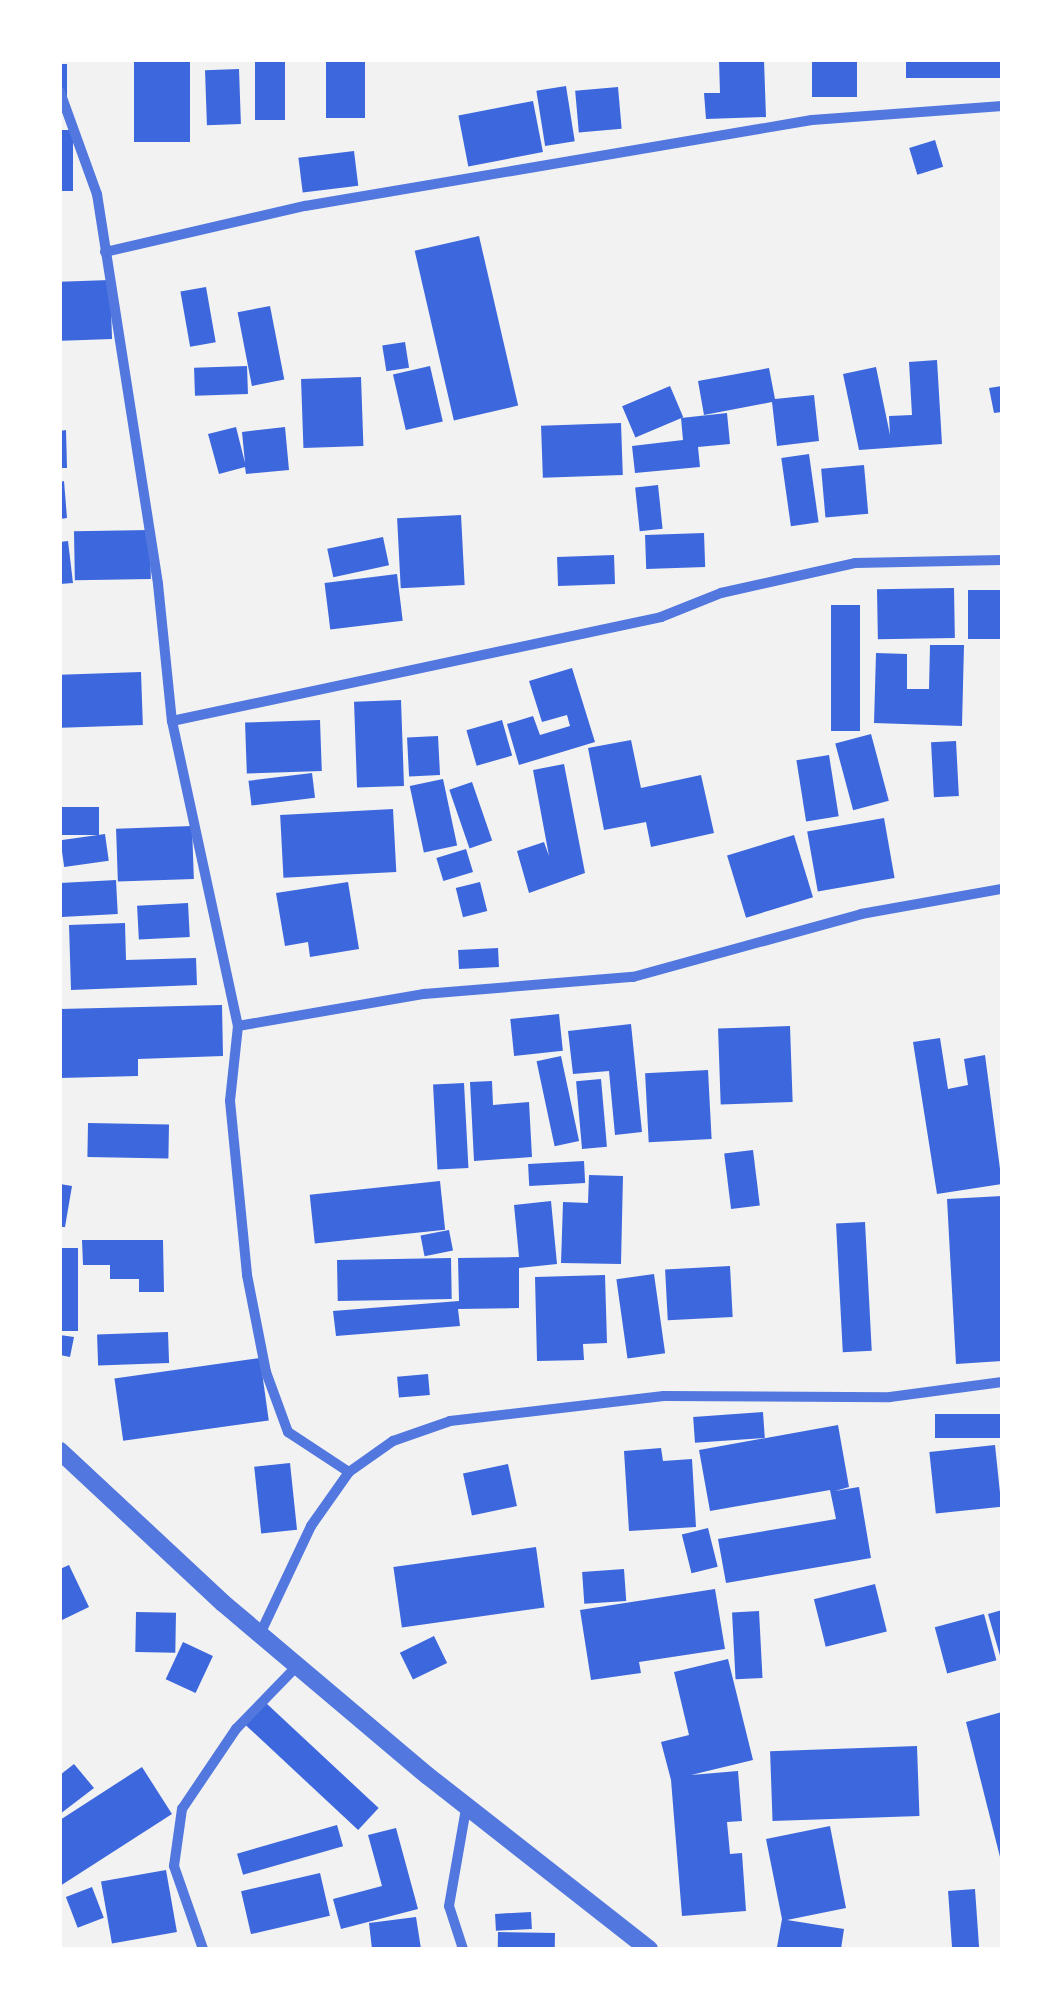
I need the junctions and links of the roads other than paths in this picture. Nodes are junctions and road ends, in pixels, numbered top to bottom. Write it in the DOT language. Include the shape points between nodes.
graph roads {
  1 [pos="60,92"];
  2 [pos="1002,106"];
  3 [pos="105,252"];
  4 [pos="1002,560"];
  5 [pos="172,721"];
  6 [pos="1002,889"];
  7 [pos="238,1026"];
  8 [pos="1002,1382"];
  9 [pos="60,1451"];
  10 [pos="349,1472"];
  11 [pos="260,1634"];
  12 [pos="297,1666"];
  13 [pos="467,1802"];
  14 [pos="203,1949"];
  15 [pos="463,1949"];
  16 [pos="649,1949"];
  1 -- 3 [label="street" via="96,194"];
  2 -- 3 [label="street" via="812,120 305,206"];
  3 -- 5 [label="street" via="158,584"];
  4 -- 5 [label="street" via="854,563 721,594 661,618"];
  5 -- 7 [label="street"];
  6 -- 7 [label="street" via="861,914 634,977 424,994"];
  7 -- 10 [label="street" via="230,1101 247,1275 266,1372 288,1432"];
  8 -- 10 [label="street" via="890,1398 664,1396 525,1410 450,1422 392,1441"];
  9 -- 11 [label="street"];
  10 -- 11 [label="street" via="311,1526"];
  11 -- 12 [label="street"];
  12 -- 13 [label="street"];
  12 -- 14 [label="street" via="236,1730 182,1810 174,1866"];
  13 -- 15 [label="street" via="449,1906"];
  13 -- 16 [label="street"];
}
